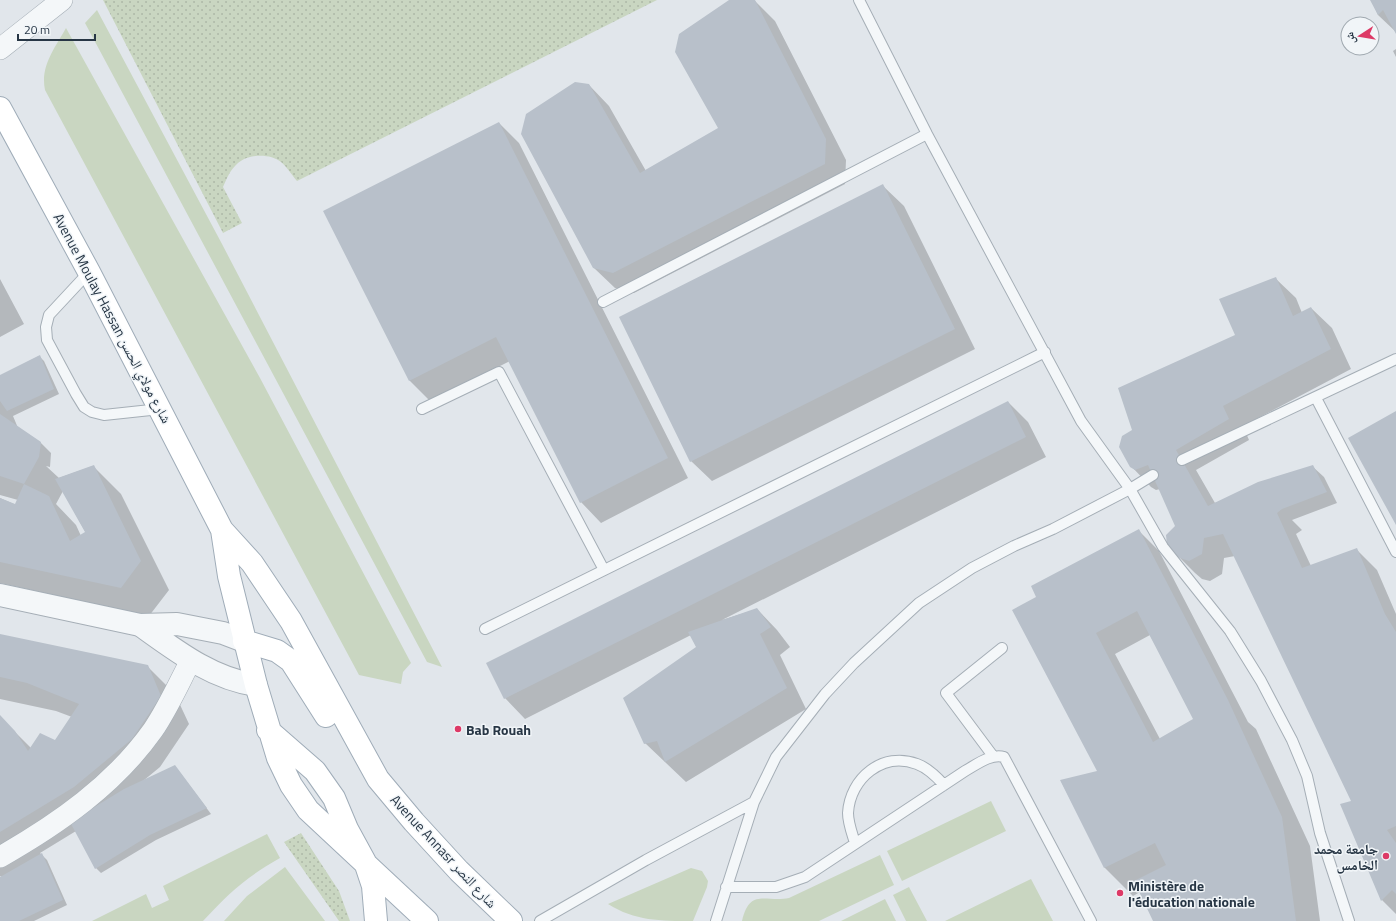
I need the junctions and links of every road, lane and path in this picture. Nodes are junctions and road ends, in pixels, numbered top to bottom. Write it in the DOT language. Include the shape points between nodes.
graph roads {
  1 [pos="62,0"];
  2 [pos="859,0"];
  3 [pos="0,49"];
  4 [pos="0,108"];
  5 [pos="927,134"];
  6 [pos="89,272"];
  7 [pos="603,302"];
  8 [pos="1046,352"];
  9 [pos="1396,359"];
  10 [pos="1316,398"];
  11 [pos="160,409"];
  12 [pos="422,409"];
  13 [pos="1182,460"];
  14 [pos="1153,475"];
  15 [pos="1130,489"];
  16 [pos="222,530"];
  17 [pos="1396,552"];
  18 [pos="604,570"];
  19 [pos="0,595"];
  20 [pos="140,625"];
  21 [pos="485,628"];
  22 [pos="244,641"];
  23 [pos="1002,648"];
  24 [pos="191,660"];
  25 [pos="256,685"];
  26 [pos="268,730"];
  27 [pos="993,756"];
  28 [pos="378,779"];
  29 [pos="944,785"];
  30 [pos="754,802"];
  31 [pos="855,843"];
  32 [pos="0,857"];
  33 [pos="365,862"];
  34 [pos="459,871"];
  35 [pos="726,887"];
  36 [pos="376,921"];
  37 [pos="427,921"];
  38 [pos="511,921"];
  39 [pos="540,921"];
  40 [pos="716,921"];
  41 [pos="1091,921"];
  42 [pos="1349,921"];
  1 -- 3 [label="street"];
  2 -- 5 [label="lane"];
  4 -- 6 [label="main road, Avenue Moulay Hassan شارع مولاي الحسن"];
  5 -- 7 [label="lane"];
  5 -- 8 [label="lane"];
  6 -- 11 [label="main road, Avenue Moulay Hassan شارع مولاي الحسن"];
  6 -- 11 [label="lane" via="49,315 46,327 47,340 84,408 104,415"];
  8 -- 15 [label="lane" via="1081,421"];
  8 -- 18 [label="lane"];
  9 -- 10 [label="lane"];
  10 -- 13 [label="lane"];
  10 -- 17 [label="lane"];
  11 -- 16 [label="main road, Avenue Moulay Hassan شارع مولاي الحسن"];
  12 -- 18 [label="lane" via="499,372"];
  14 -- 15 [label="lane"];
  15 -- 30 [label="lane" via="972,568 919,603 854,663 825,694 776,757"];
  15 -- 42 [label="lane" via="1163,547 1230,631 1261,680 1292,740 1307,776 1320,833"];
  16 -- 22 [label="main road, Avenue Moulay Hassan شارع مولاي الحسن" via="229,576"];
  16 -- 28 [label="main road, Avenue Moulay Hassan شارع مولاي الحسن" via="252,563 291,621"];
  18 -- 21 [label="lane"];
  19 -- 20 [label="street"];
  20 -- 22 [label="street" via="178,624 223,633"];
  20 -- 24 [label="street"];
  22 -- 25 [label="main road"];
  22 -- 34 [label="main road" via="277,651 291,661 371,791 410,835 433,856"];
  23 -- 27 [label="lane" via="946,693"];
  24 -- 25 [label="street" via="238,681"];
  24 -- 32 [label="street" via="153,729 104,785 73,810"];
  25 -- 26 [label="main road"];
  26 -- 33 [label="main road" via="315,771 334,798"];
  26 -- 33 [label="main road" via="291,785 308,810"];
  27 -- 29 [label="lane"];
  27 -- 41 [label="lane" via="1004,757"];
  28 -- 34 [label="main road, Avenue Annasr شارع النصر"];
  29 -- 31 [label="lane"];
  29 -- 31 [label="lane" via="927,769 907,761 875,766 858,782 849,803 849,825"];
  30 -- 35 [label="lane"];
  30 -- 39 [label="lane"];
  31 -- 35 [label="lane" via="818,869 791,883 768,887"];
  33 -- 36 [label="main road" via="373,886"];
  33 -- 37 [label="main road"];
  34 -- 38 [label="main road, Avenue Annasr شارع النصر"];
  35 -- 40 [label="lane"];
}
